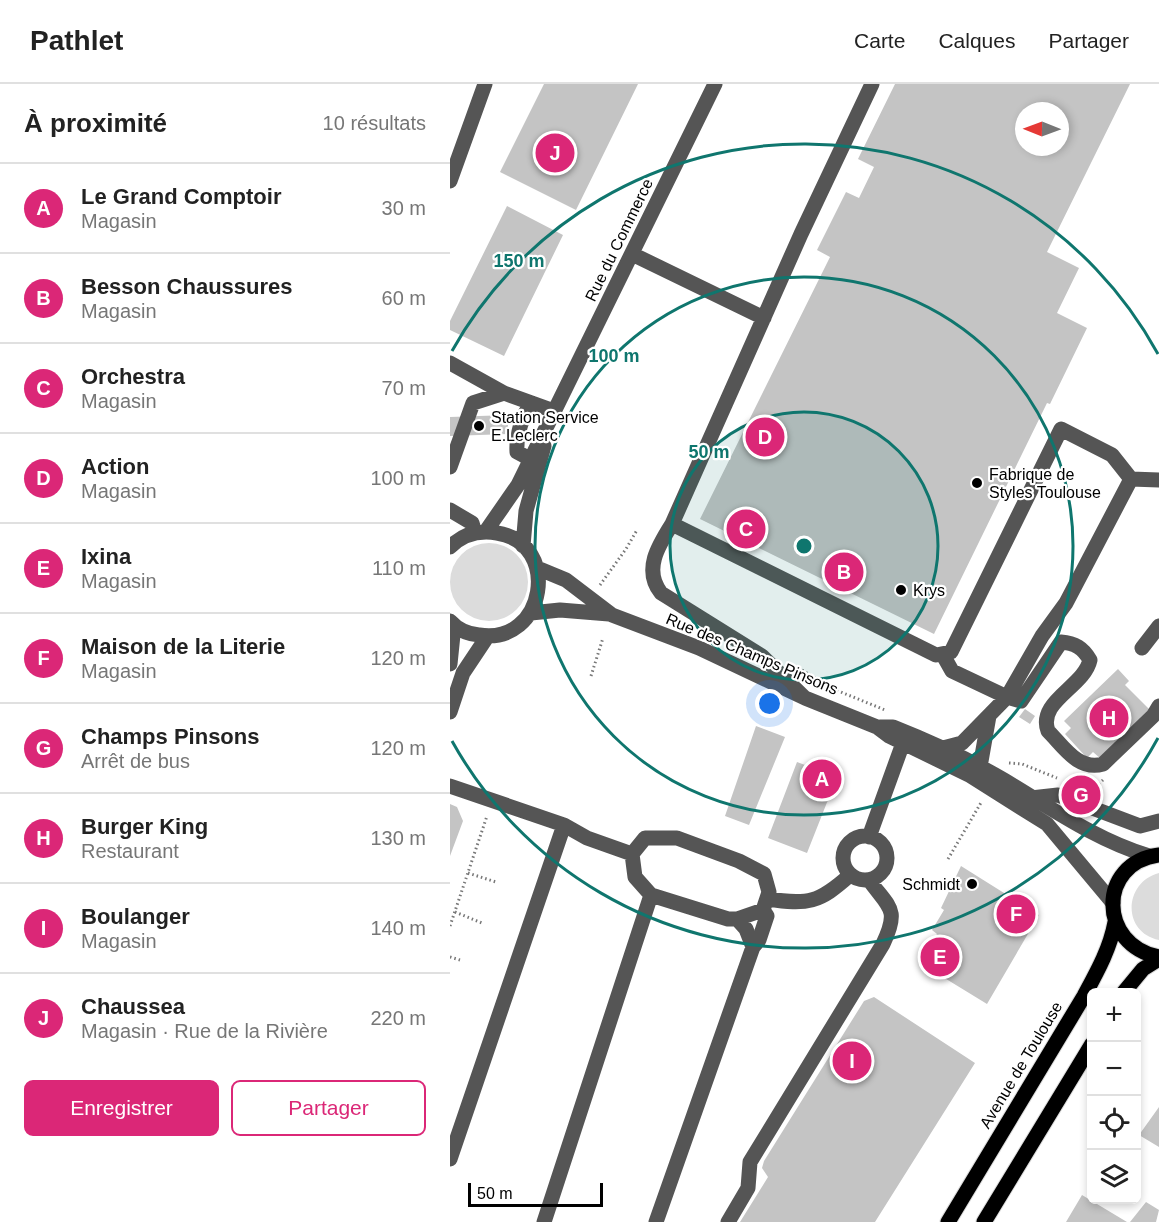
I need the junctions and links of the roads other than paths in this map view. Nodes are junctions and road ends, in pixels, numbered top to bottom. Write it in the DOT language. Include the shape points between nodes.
graph roads {
  1 [pos="485,84"];
  2 [pos="715,84"];
  3 [pos="872,84"];
  4 [pos="450,181"];
  5 [pos="632,254"];
  6 [pos="764,318"];
  7 [pos="450,363"];
  8 [pos="504,393"];
  9 [pos="532,403"];
  10 [pos="554,411"];
  11 [pos="530,459"];
  12 [pos="450,467"];
  13 [pos="1131,479"];
  14 [pos="1159,480"];
  15 [pos="450,510"];
  16 [pos="672,524"];
  17 [pos="480,532"];
  18 [pos="523,546"];
  19 [pos="450,547"];
  20 [pos="537,568"];
  21 [pos="531,613"];
  22 [pos="612,615"];
  23 [pos="452,623"];
  24 [pos="1159,626"];
  25 [pos="487,637"];
  26 [pos="1142,648"];
  27 [pos="943,655"];
  28 [pos="450,664"];
  29 [pos="805,698"];
  30 [pos="1007,698"];
  31 [pos="1159,706"];
  32 [pos="450,712"];
  33 [pos="989,716"];
  34 [pos="877,727"];
  35 [pos="903,743"];
  36 [pos="943,748"];
  37 [pos="980,767"];
  38 [pos="450,786"];
  39 [pos="1031,798"];
  40 [pos="1159,821"];
  41 [pos="564,825"];
  42 [pos="869,837"];
  43 [pos="632,854"];
  44 [pos="1154,856"];
  45 [pos="850,875"];
  46 [pos="869,880"];
  47 [pos="651,895"];
  48 [pos="1113,903"];
  49 [pos="765,904"];
  50 [pos="737,919"];
  51 [pos="1115,922"];
  52 [pos="753,947"];
  53 [pos="1159,958"];
  54 [pos="1128,988"];
  55 [pos="1087,1052"];
  56 [pos="450,1159"];
  57 [pos="544,1222"];
  58 [pos="656,1222"];
  59 [pos="728,1222"];
  60 [pos="948,1222"];
  61 [pos="984,1222"];
  1 -- 4 [label="street"];
  2 -- 5 [label="street, Rue du Commerce"];
  3 -- 6 [label="street"];
  5 -- 6 [label="street"];
  5 -- 10 [label="street, Rue du Commerce"];
  6 -- 16 [label="street"];
  7 -- 8 [label="street"];
  8 -- 9 [label="street"];
  8 -- 12 [label="street" via="473,403"];
  9 -- 10 [label="street"];
  9 -- 11 [label="street" via="516,445 517,452"];
  10 -- 11 [label="street, Rue du Commerce"];
  10 -- 18 [label="street, Rue du Commerce" via="526,511"];
  11 -- 17 [label="street, Rue du Commerce" via="508,503"];
  13 -- 14 [label="street"];
  13 -- 27 [label="street" via="1112,455 1061,429 951,652"];
  13 -- 30 [label="street" via="1066,603"];
  15 -- 17 [label="street"];
  16 -- 27 [label="street" via="936,655"];
  16 -- 29 [label="street" via="661,542 652,571 653,584 661,593 762,656"];
  17 -- 18 [label="street" via="504,534"];
  17 -- 19 [label="street"];
  18 -- 20 [label="street"];
  20 -- 21 [label="street" via="539,592"];
  20 -- 22 [label="street, Rue des Champs Pinsons" via="566,579"];
  21 -- 22 [label="street, Rue des Champs Pinsons" via="560,610"];
  21 -- 25 [label="street" via="507,633"];
  22 -- 29 [label="street, Rue des Champs Pinsons" via="699,648"];
  23 -- 25 [label="street" via="470,634"];
  23 -- 28 [label="street"];
  24 -- 26 [label="street"];
  25 -- 32 [label="street" via="463,673"];
  27 -- 30 [label="street" via="951,671"];
  29 -- 34 [label="street, Rue des Champs Pinsons"];
  30 -- 31 [label="street" via="1021,701 1061,642 1084,650 1090,660 1088,670 1054,704 1046,724 1076,760 1093,766 1103,764"];
  30 -- 33 [label="street"];
  33 -- 36 [label="street" via="963,743"];
  33 -- 37 [label="street"];
  34 -- 35 [label="street, Rue des Champs Pinsons"];
  34 -- 36 [label="street, Rue des Champs Pinsons" via="893,727"];
  35 -- 42 [label="street"];
  35 -- 48 [label="street, Rue des Champs Pinsons" via="993,789 1047,825"];
  36 -- 37 [label="street, Rue des Champs Pinsons"];
  37 -- 39 [label="street, Rue des Champs Pinsons"];
  38 -- 41 [label="street"];
  39 -- 40 [label="street" via="1058,795 1140,826"];
  39 -- 44 [label="street, Rue des Champs Pinsons" via="1109,841"];
  41 -- 43 [label="street"];
  41 -- 56 [label="street"];
  42 -- 45 [label="street" via="847,845 843,861"];
  42 -- 46 [label="street" via="884,847 887,855 883,871"];
  43 -- 47 [label="street" via="635,877"];
  43 -- 49 [label="street" via="645,838 677,838 739,861 764,874 769,892"];
  44 -- 48 [label="main road" via="1128,869 1120,879"];
  45 -- 46 [label="street"];
  45 -- 49 [label="street" via="831,893 801,904"];
  46 -- 59 [label="street" via="891,907 892,926 750,1162 748,1188"];
  47 -- 50 [label="street"];
  47 -- 57 [label="street"];
  48 -- 51 [label="main road"];
  49 -- 50 [label="street"];
  49 -- 52 [label="street" via="767,916"];
  50 -- 52 [label="street"];
  51 -- 53 [label="main road" via="1132,947"];
  51 -- 60 [label="main road, Avenue de Toulouse" via="1108,949 1084,996"];
  52 -- 58 [label="street"];
  53 -- 54 [label="main road" via="1143,969"];
  55 -- 61 [label="main road"];
}
